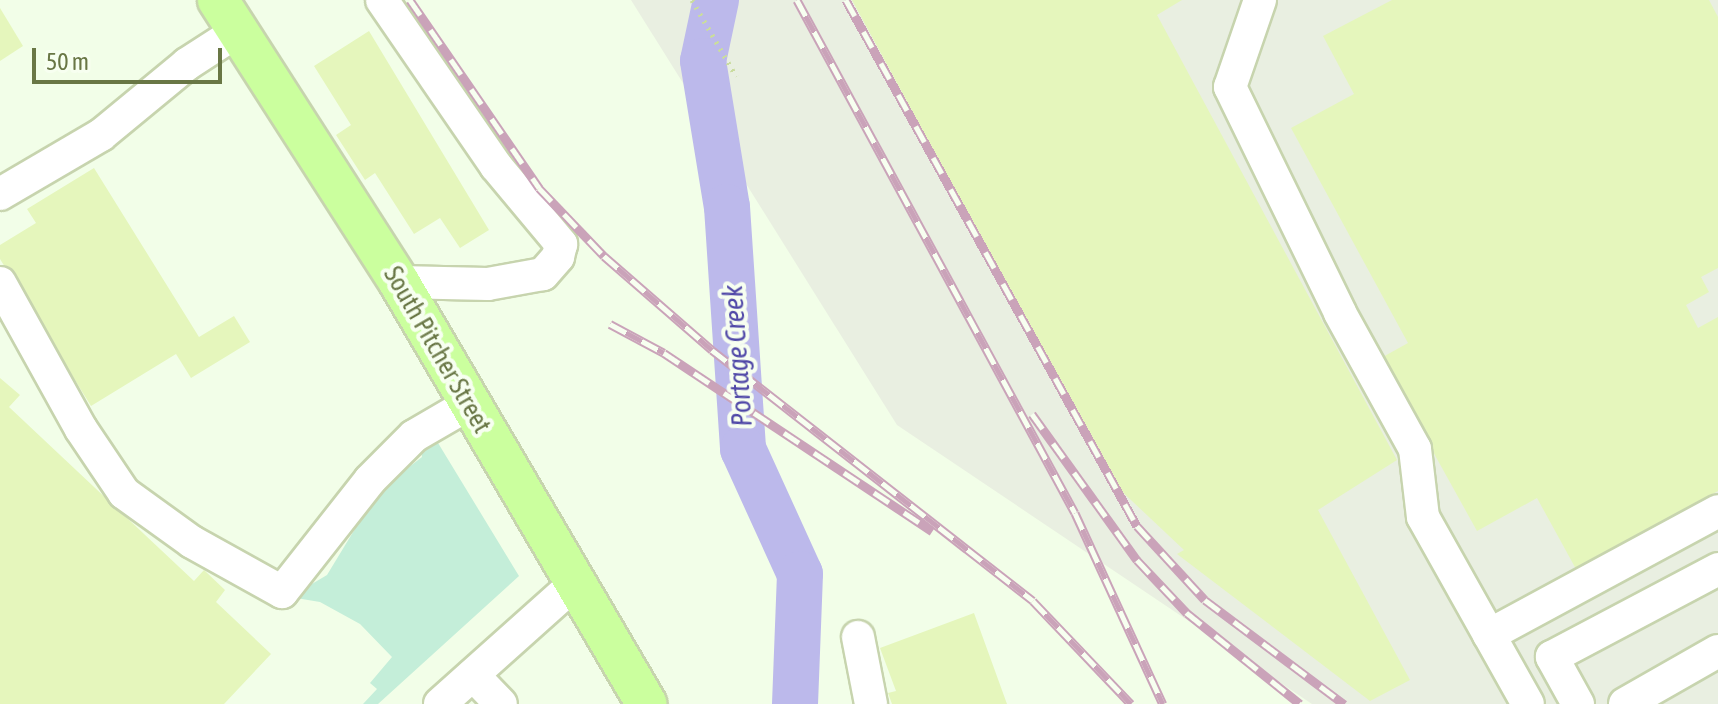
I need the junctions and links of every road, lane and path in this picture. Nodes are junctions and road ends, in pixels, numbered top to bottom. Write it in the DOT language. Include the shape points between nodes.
graph roads {
  1 [pos="382,0"];
  2 [pos="692,0"];
  3 [pos="1260,0"];
  4 [pos="228,15"];
  5 [pos="736,76"];
  6 [pos="0,194"];
  7 [pos="399,282"];
  8 [pos="0,283"];
  9 [pos="469,404"];
  10 [pos="1718,511"];
  11 [pos="1718,569"];
  12 [pos="573,585"];
  13 [pos="1489,635"];
  14 [pos="858,637"];
  15 [pos="1718,651"];
  16 [pos="473,675"];
  17 [pos="440,704"];
  18 [pos="501,704"];
  19 [pos="647,704"];
  20 [pos="871,704"];
  21 [pos="1528,704"];
  22 [pos="1578,704"];
  23 [pos="1625,704"];
  1 -- 7 [label="street" via="496,166 561,244 558,257 543,274 488,284"];
  2 -- 5 [label="path"];
  3 -- 13 [label="street" via="1230,87 1340,313 1415,449 1423,517"];
  4 -- 6 [label="street" via="187,64 101,135"];
  4 -- 7 [label="main road, South Pitcher Street"];
  7 -- 9 [label="main road, South Pitcher Street"];
  8 -- 9 [label="street" via="81,429 124,493 192,542 282,592 370,480 414,436"];
  9 -- 12 [label="main road, South Pitcher Street"];
  10 -- 13 [label="street"];
  11 -- 22 [label="street" via="1552,657"];
  12 -- 16 [label="street"];
  12 -- 19 [label="main road, South Pitcher Street"];
  13 -- 21 [label="street"];
  14 -- 20 [label="street"];
  15 -- 23 [label="street"];
  16 -- 17 [label="street"];
  16 -- 18 [label="street"];
}
